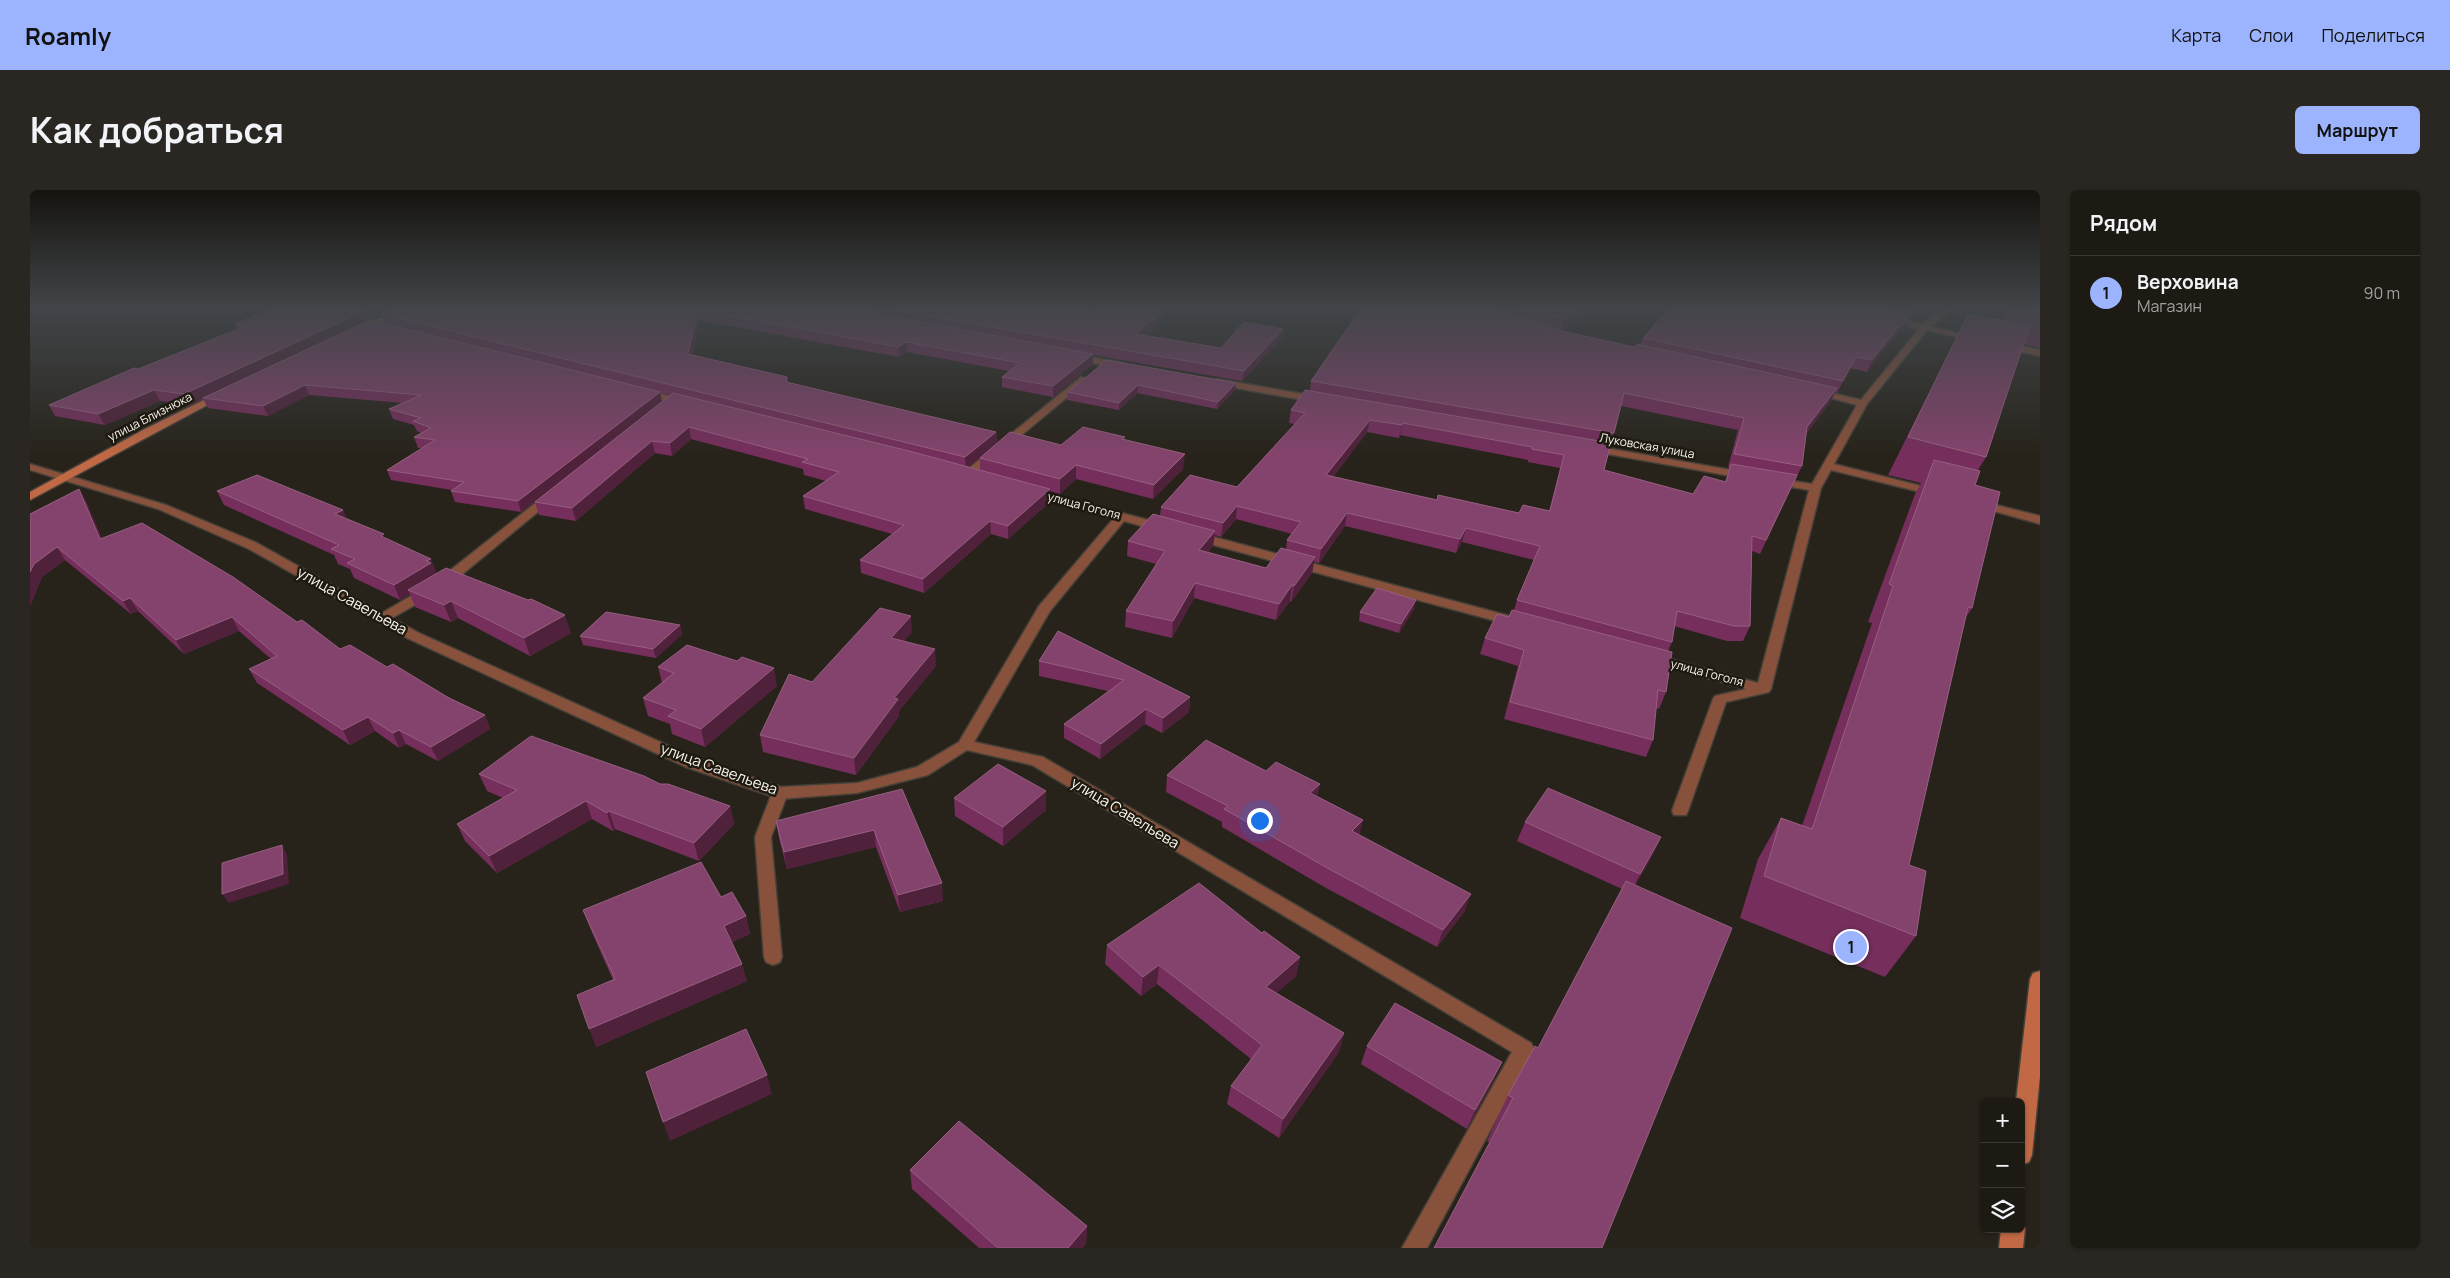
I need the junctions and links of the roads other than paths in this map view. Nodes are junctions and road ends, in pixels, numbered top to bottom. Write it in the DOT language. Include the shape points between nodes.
graph roads {
  1 [pos="1068,356"];
  2 [pos="1901,356"];
  3 [pos="1104,362"];
  4 [pos="1134,367"];
  5 [pos="1202,380"];
  6 [pos="235,388"];
  7 [pos="625,388"];
  8 [pos="1806,390"];
  9 [pos="673,400"];
  10 [pos="1328,402"];
  11 [pos="1863,403"];
  12 [pos="702,407"];
  13 [pos="658,411"];
  14 [pos="1581,447"];
  15 [pos="1828,466"];
  16 [pos="30,467"];
  17 [pos="65,476"];
  18 [pos="985,480"];
  19 [pos="1815,488"];
  20 [pos="1021,489"];
  21 [pos="558,490"];
  22 [pos="30,497"];
  23 [pos="1122,516"];
  24 [pos="2040,520"];
  25 [pos="382,618"];
  26 [pos="1524,624"];
  27 [pos="1639,655"];
  28 [pos="1764,689"];
  29 [pos="965,745"];
  30 [pos="780,793"];
  31 [pos="1680,811"];
  32 [pos="773,957"];
  33 [pos="2040,979"];
  34 [pos="2037,1040"];
  35 [pos="2023,1143"];
  36 [pos="2013,1233"];
  37 [pos="1414,1248"];
  38 [pos="2011,1248"];
  1 -- 3 [label="street"];
  2 -- 11 [label="street"];
  3 -- 4 [label="street"];
  3 -- 18 [label="street" via="962,473"];
  5 -- 10 [label="street"];
  6 -- 17 [label="street, улица Близнюка"];
  7 -- 9 [label="street"];
  8 -- 11 [label="street"];
  9 -- 12 [label="street"];
  9 -- 13 [label="street"];
  11 -- 15 [label="street"];
  14 -- 19 [label="street, Луковская улица"];
  15 -- 19 [label="street"];
  15 -- 24 [label="street"];
  16 -- 17 [label="street, улица Савельева"];
  17 -- 22 [label="street, улица Близнюка"];
  17 -- 25 [label="street, улица Савельева" via="162,508 253,546"];
  19 -- 28 [label="street"];
  20 -- 23 [label="street, улица Гоголя"];
  21 -- 25 [label="street" via="442,583"];
  23 -- 26 [label="street, улица Гоголя"];
  23 -- 29 [label="street" via="1044,609"];
  25 -- 30 [label="street, улица Савельева" via="414,636 692,763"];
  27 -- 28 [label="street, улица Гоголя"];
  28 -- 31 [label="street" via="1720,699"];
  29 -- 30 [label="street, улица Савельева" via="922,771 857,788"];
  29 -- 37 [label="street, улица Савельева" via="1038,761 1524,1049"];
  30 -- 32 [label="street" via="763,836"];
  33 -- 34 [label="street"];
  34 -- 35 [label="street"];
  36 -- 38 [label="street"];
}
